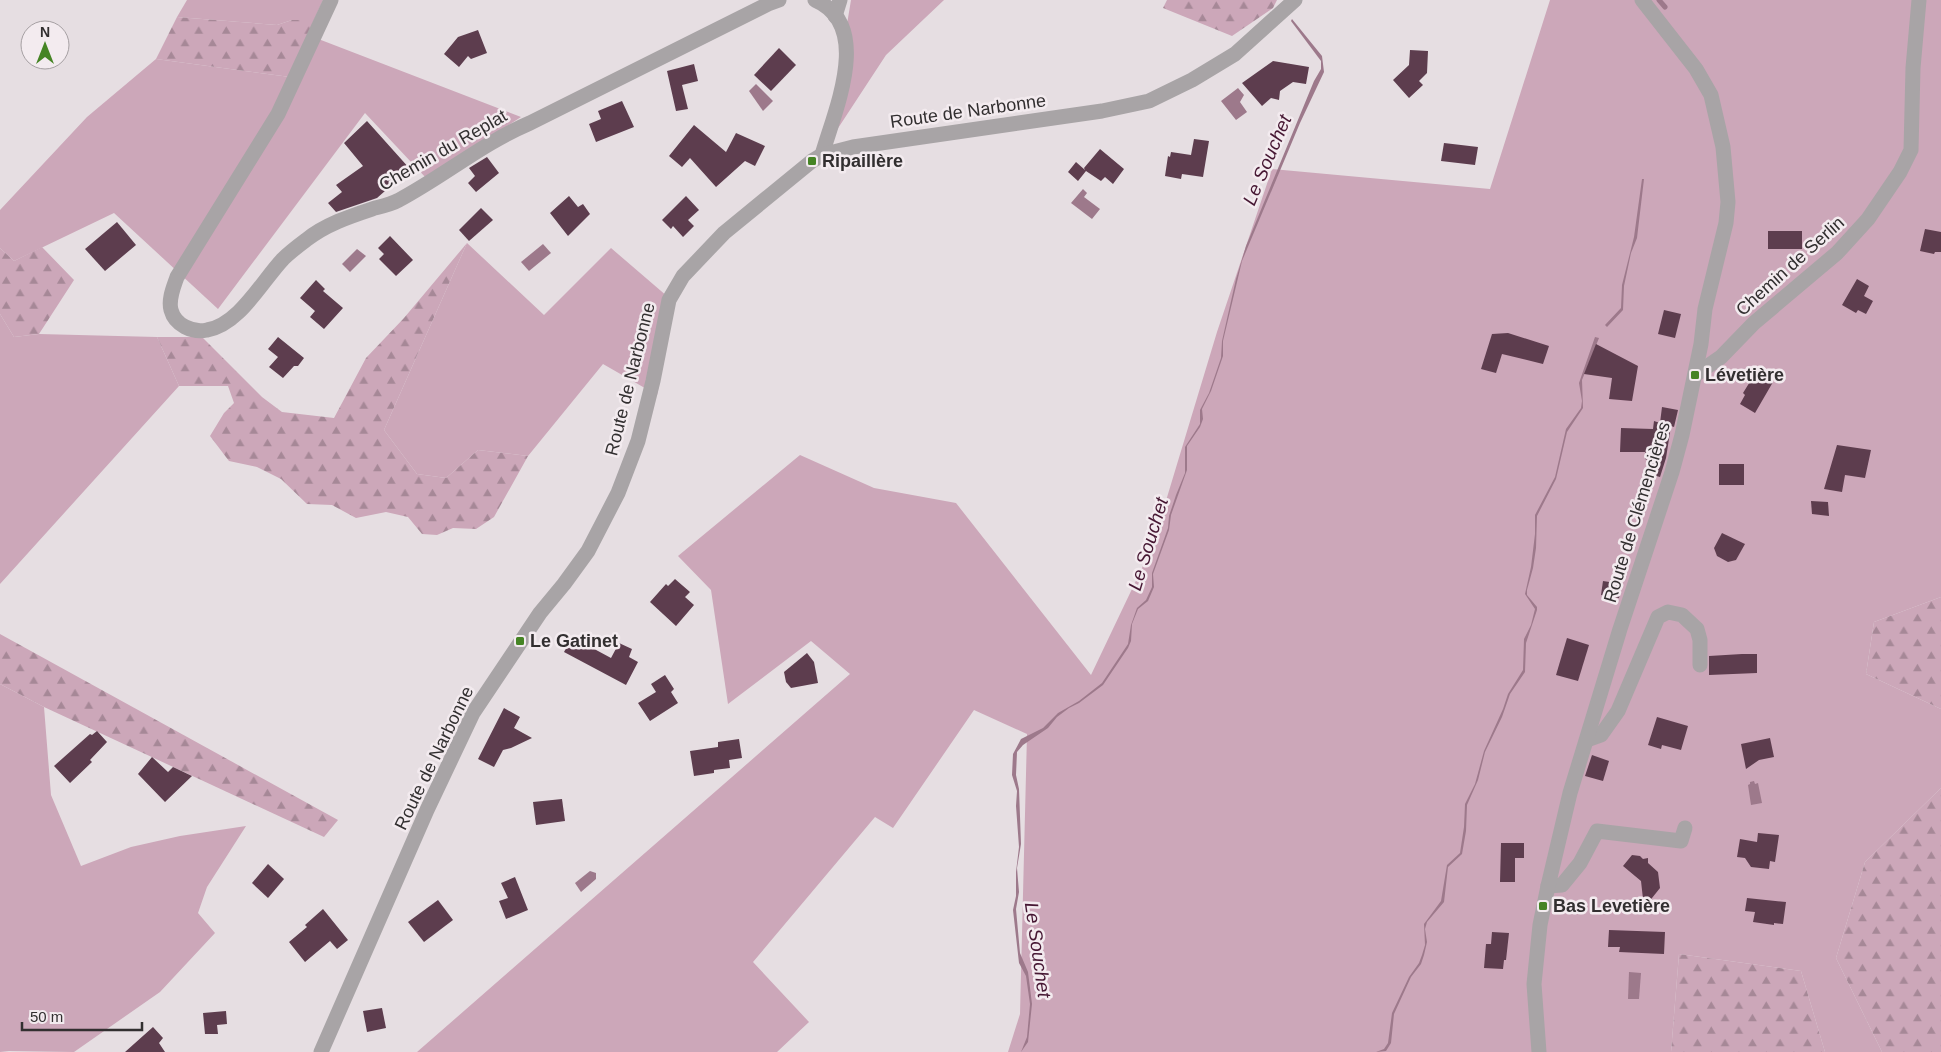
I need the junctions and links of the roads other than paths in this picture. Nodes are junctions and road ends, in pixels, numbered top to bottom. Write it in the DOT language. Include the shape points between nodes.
graph roads {
  1 [pos="331,0"];
  2 [pos="779,0"];
  3 [pos="815,0"];
  4 [pos="840,0"];
  5 [pos="1295,0"];
  6 [pos="1642,0"];
  7 [pos="1919,0"];
  8 [pos="835,16"];
  9 [pos="822,155"];
  10 [pos="1701,344"];
  11 [pos="1721,357"];
  12 [pos="1695,375"];
  13 [pos="1700,666"];
  14 [pos="1587,740"];
  15 [pos="1685,828"];
  16 [pos="1548,886"];
  17 [pos="321,1052"];
  18 [pos="1539,1052"];
  1 -- 2 [label="street, Chemin du Replat" via="278,114 177,277 170,309 183,326 207,330 224,324 284,258 330,225 398,201 508,132"];
  3 -- 8 [label="street"];
  4 -- 8 [label="street"];
  5 -- 9 [label="street, Route de Narbonne" via="1235,54 1149,101 1102,111 853,147"];
  6 -- 10 [label="street, Route de Clémencières" via="1696,69 1711,95 1723,147 1728,202 1726,223 1705,309"];
  7 -- 11 [label="street, Chemin de Serlin" via="1911,150 1900,172 1868,219 1837,253 1754,323"];
  8 -- 9 [label="street" via="847,44 848,58"];
  9 -- 17 [label="street, Route de Narbonne" via="724,233 683,276 669,300 638,441 618,493 588,551 540,613 473,713"];
  10 -- 11 [label="street"];
  10 -- 12 [label="street, Route de Clémencières"];
  11 -- 12 [label="street, Chemin de Serlin"];
  12 -- 14 [label="street, Route de Clémencières" via="1672,472"];
  13 -- 14 [label="street" via="1697,629 1682,615 1668,612 1658,617 1618,711 1602,734"];
  14 -- 16 [label="street, Route de Clémencières" via="1561,827"];
  15 -- 16 [label="street" via="1681,842 1597,831 1580,863 1562,885"];
  16 -- 18 [label="street, Route de Clémencières" via="1534,984"];
}
